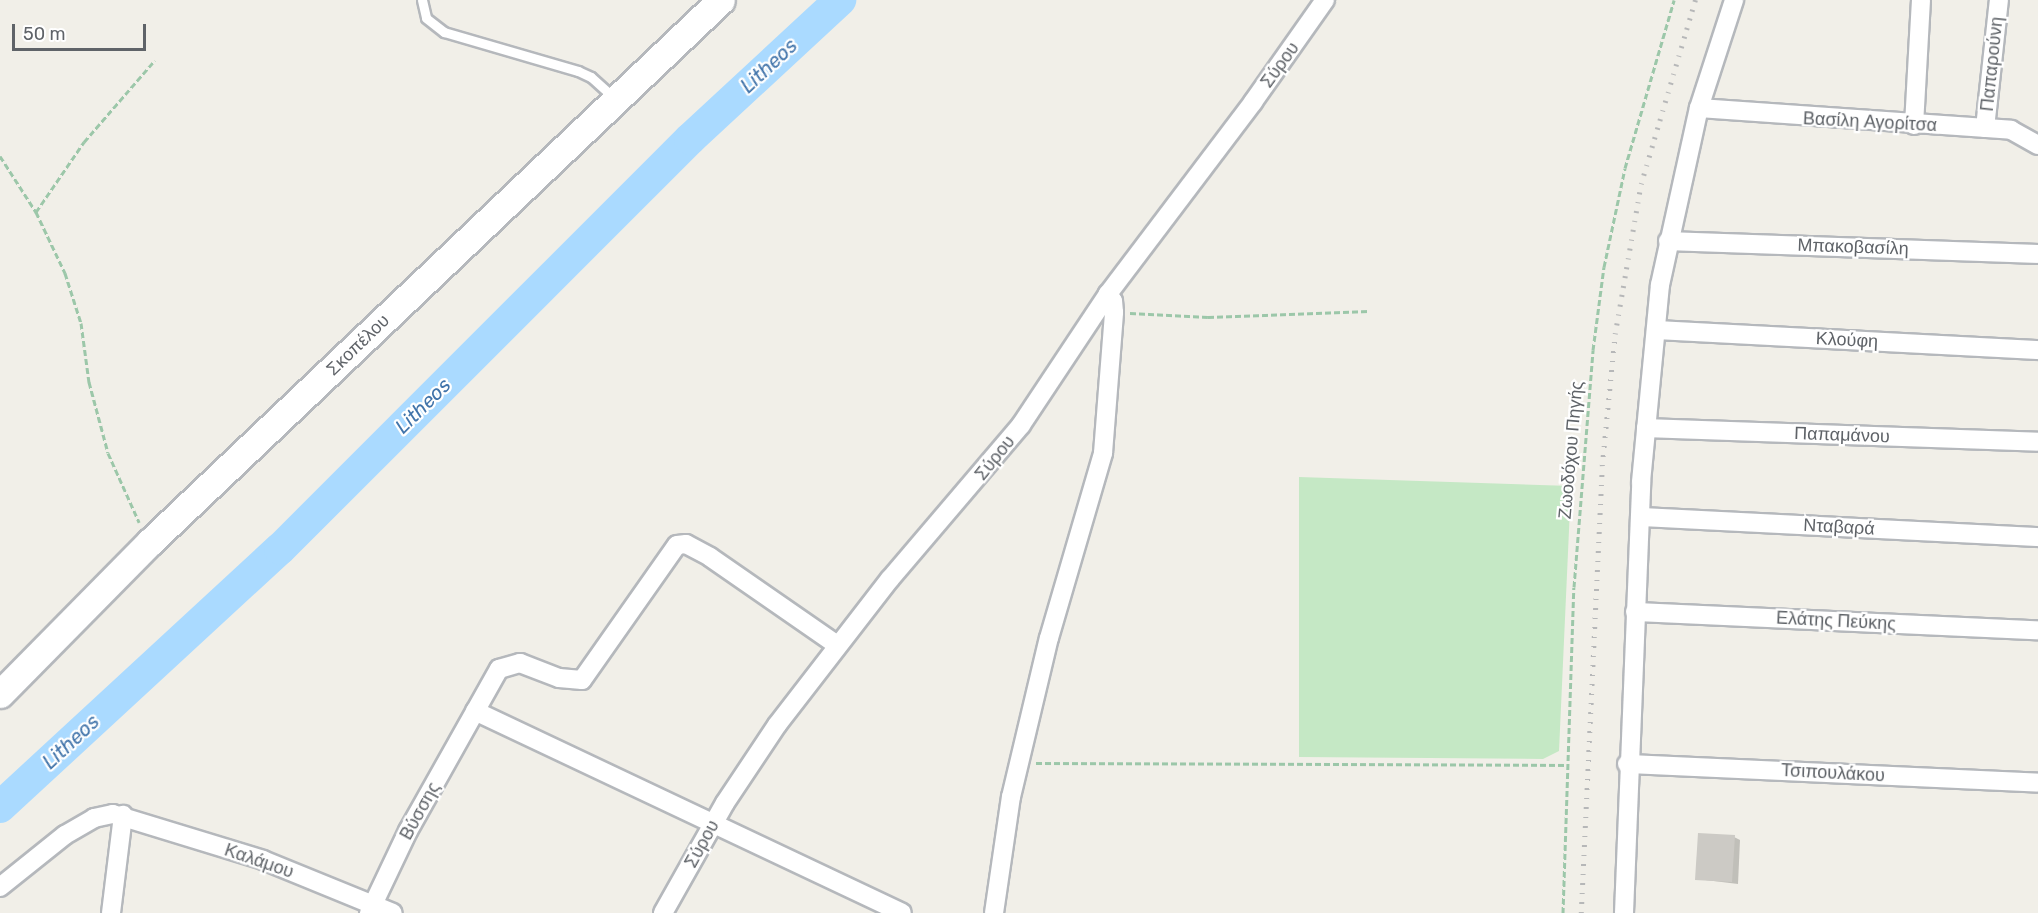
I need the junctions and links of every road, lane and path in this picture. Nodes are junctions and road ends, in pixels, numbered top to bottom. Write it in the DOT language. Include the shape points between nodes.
graph roads {
  1 [pos="422,0"];
  2 [pos="721,0"];
  3 [pos="1325,0"];
  4 [pos="1674,0"];
  5 [pos="1734,0"];
  6 [pos="1921,0"];
  7 [pos="1999,0"];
  8 [pos="155,60"];
  9 [pos="616,100"];
  10 [pos="1699,108"];
  11 [pos="1914,125"];
  12 [pos="1985,128"];
  13 [pos="2038,144"];
  14 [pos="0,156"];
  15 [pos="36,212"];
  16 [pos="1668,241"];
  17 [pos="2038,254"];
  18 [pos="1107,294"];
  19 [pos="1369,311"];
  20 [pos="1114,312"];
  21 [pos="1656,330"];
  22 [pos="2038,350"];
  23 [pos="1646,428"];
  24 [pos="2038,442"];
  25 [pos="1641,517"];
  26 [pos="2038,537"];
  27 [pos="150,542"];
  28 [pos="1635,612"];
  29 [pos="2038,630"];
  30 [pos="837,645"];
  31 [pos="0,694"];
  32 [pos="476,711"];
  33 [pos="1019,763"];
  34 [pos="1627,764"];
  35 [pos="1569,765"];
  36 [pos="2038,783"];
  37 [pos="123,815"];
  38 [pos="714,823"];
  39 [pos="0,887"];
  40 [pos="371,909"];
  41 [pos="111,913"];
  42 [pos="393,913"];
  43 [pos="663,913"];
  44 [pos="902,913"];
  45 [pos="994,913"];
  46 [pos="1563,913"];
  47 [pos="1624,913"];
  1 -- 9 [label="lane" via="426,18 444,32 578,71 591,77"];
  2 -- 9 [label="main road, Σκοπέλου"];
  3 -- 18 [label="street, Σύρου"];
  4 -- 35 [label="path, Ζωοδόχου Πηγής" via="1625,168 1603,279 1582,466"];
  5 -- 10 [label="street"];
  6 -- 11 [label="street"];
  7 -- 12 [label="street, Παπαρούνη"];
  8 -- 15 [label="path" via="84,142"];
  9 -- 27 [label="main road, Σκοπέλου"];
  10 -- 11 [label="street, Βασίλη Αγορίτσα"];
  10 -- 16 [label="street"];
  11 -- 12 [label="street, Βασίλη Αγορίτσα"];
  12 -- 13 [label="street, Βασίλη Αγορίτσα" via="2011,130"];
  14 -- 15 [label="path"];
  15 -- 27 [label="path" via="65,273 81,323 89,382 108,453"];
  16 -- 17 [label="street, Μπακοβασίλη"];
  16 -- 21 [label="street"];
  18 -- 20 [label="street"];
  18 -- 30 [label="street, Σύρου" via="1022,424"];
  19 -- 20 [label="path" via="1208,317"];
  20 -- 33 [label="street" via="1103,453 1049,638"];
  21 -- 22 [label="street, Κλούφη"];
  21 -- 23 [label="street"];
  23 -- 24 [label="street, Παπαμάνου"];
  23 -- 25 [label="street"];
  25 -- 26 [label="street, Νταβαρά"];
  25 -- 28 [label="street"];
  27 -- 31 [label="main road, Σκοπέλου"];
  28 -- 29 [label="street, Ελάτης Πεύκης"];
  28 -- 34 [label="street"];
  30 -- 32 [label="street, Βύσσης" via="728,568 681,544 669,551 582,680 570,681 520,663 509,664 495,674"];
  30 -- 38 [label="street, Σύρου" via="755,757"];
  32 -- 38 [label="street"];
  32 -- 40 [label="street, Βύσσης" via="408,831"];
  33 -- 35 [label="path"];
  33 -- 45 [label="street" via="1004,831"];
  34 -- 36 [label="street, Τσιπουλάκου"];
  34 -- 47 [label="street"];
  35 -- 46 [label="path, Ζωοδόχου Πηγής"];
  37 -- 39 [label="street" via="101,816 85,823"];
  37 -- 40 [label="street, Καλάμου" via="263,860"];
  37 -- 41 [label="street"];
  38 -- 43 [label="street, Σύρου"];
  38 -- 44 [label="street"];
  40 -- 42 [label="street, Καλάμου"];
}
